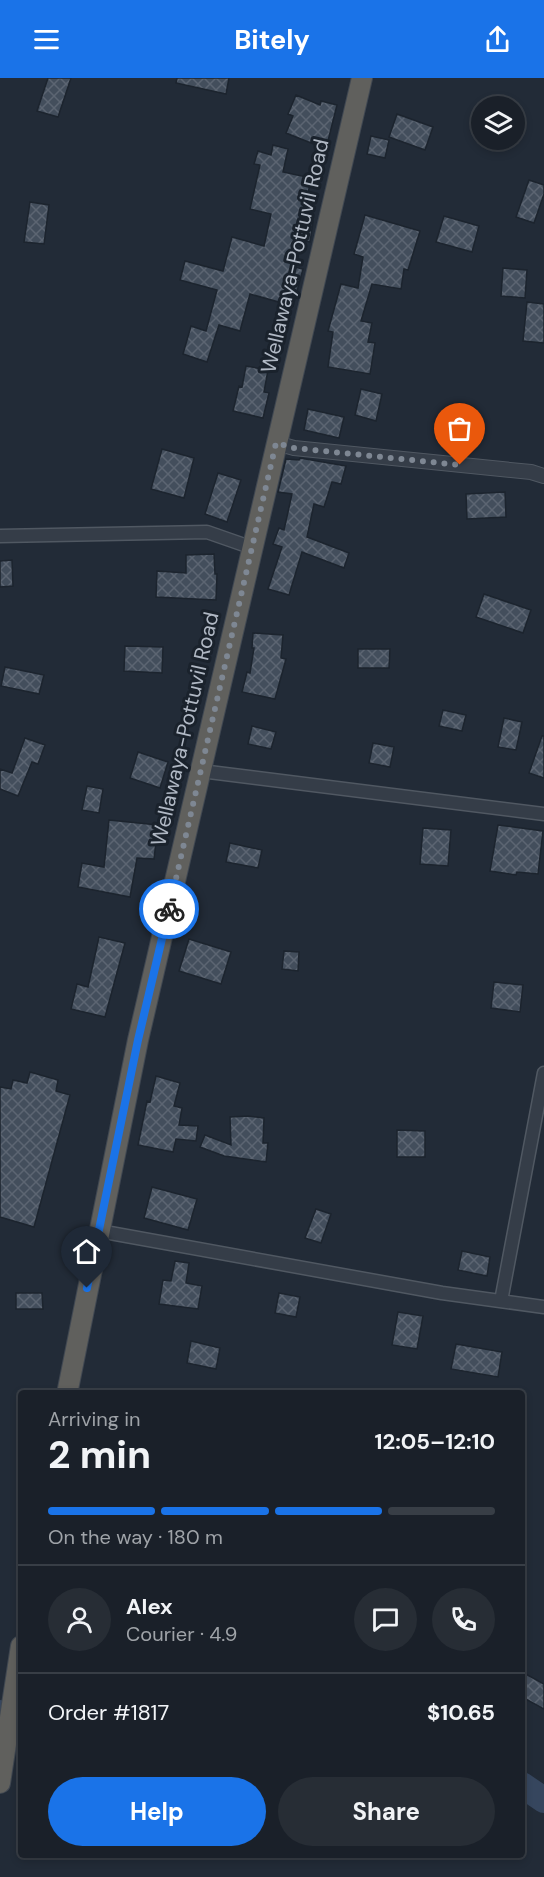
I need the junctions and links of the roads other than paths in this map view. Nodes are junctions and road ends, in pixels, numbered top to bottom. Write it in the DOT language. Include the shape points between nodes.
graph roads {
  1 [pos="362,78"];
  2 [pos="276,443"];
  3 [pos="544,476"];
  4 [pos="0,536"];
  5 [pos="250,548"];
  6 [pos="201,771"];
  7 [pos="544,814"];
  8 [pos="544,1073"];
  9 [pos="99,1231"];
  10 [pos="501,1301"];
  11 [pos="544,1307"];
  12 [pos="68,1390"];
  13 [pos="18,1666"];
  14 [pos="0,1783"];
  1 -- 2 [label="highway, Wellawaya-Pottuvil Road"];
  2 -- 3 [label="street"];
  2 -- 5 [label="highway, Wellawaya-Pottuvil Road"];
  4 -- 5 [label="street" via="207,532"];
  5 -- 6 [label="highway, Wellawaya-Pottuvil Road"];
  6 -- 7 [label="street"];
  6 -- 9 [label="highway, Wellawaya-Pottuvil Road" via="138,1040"];
  8 -- 10 [label="street"];
  9 -- 10 [label="street"];
  9 -- 12 [label="highway, Wellawaya-Pottuvil Road"];
  10 -- 11 [label="street"];
  13 -- 14 [label="highway"];
}
